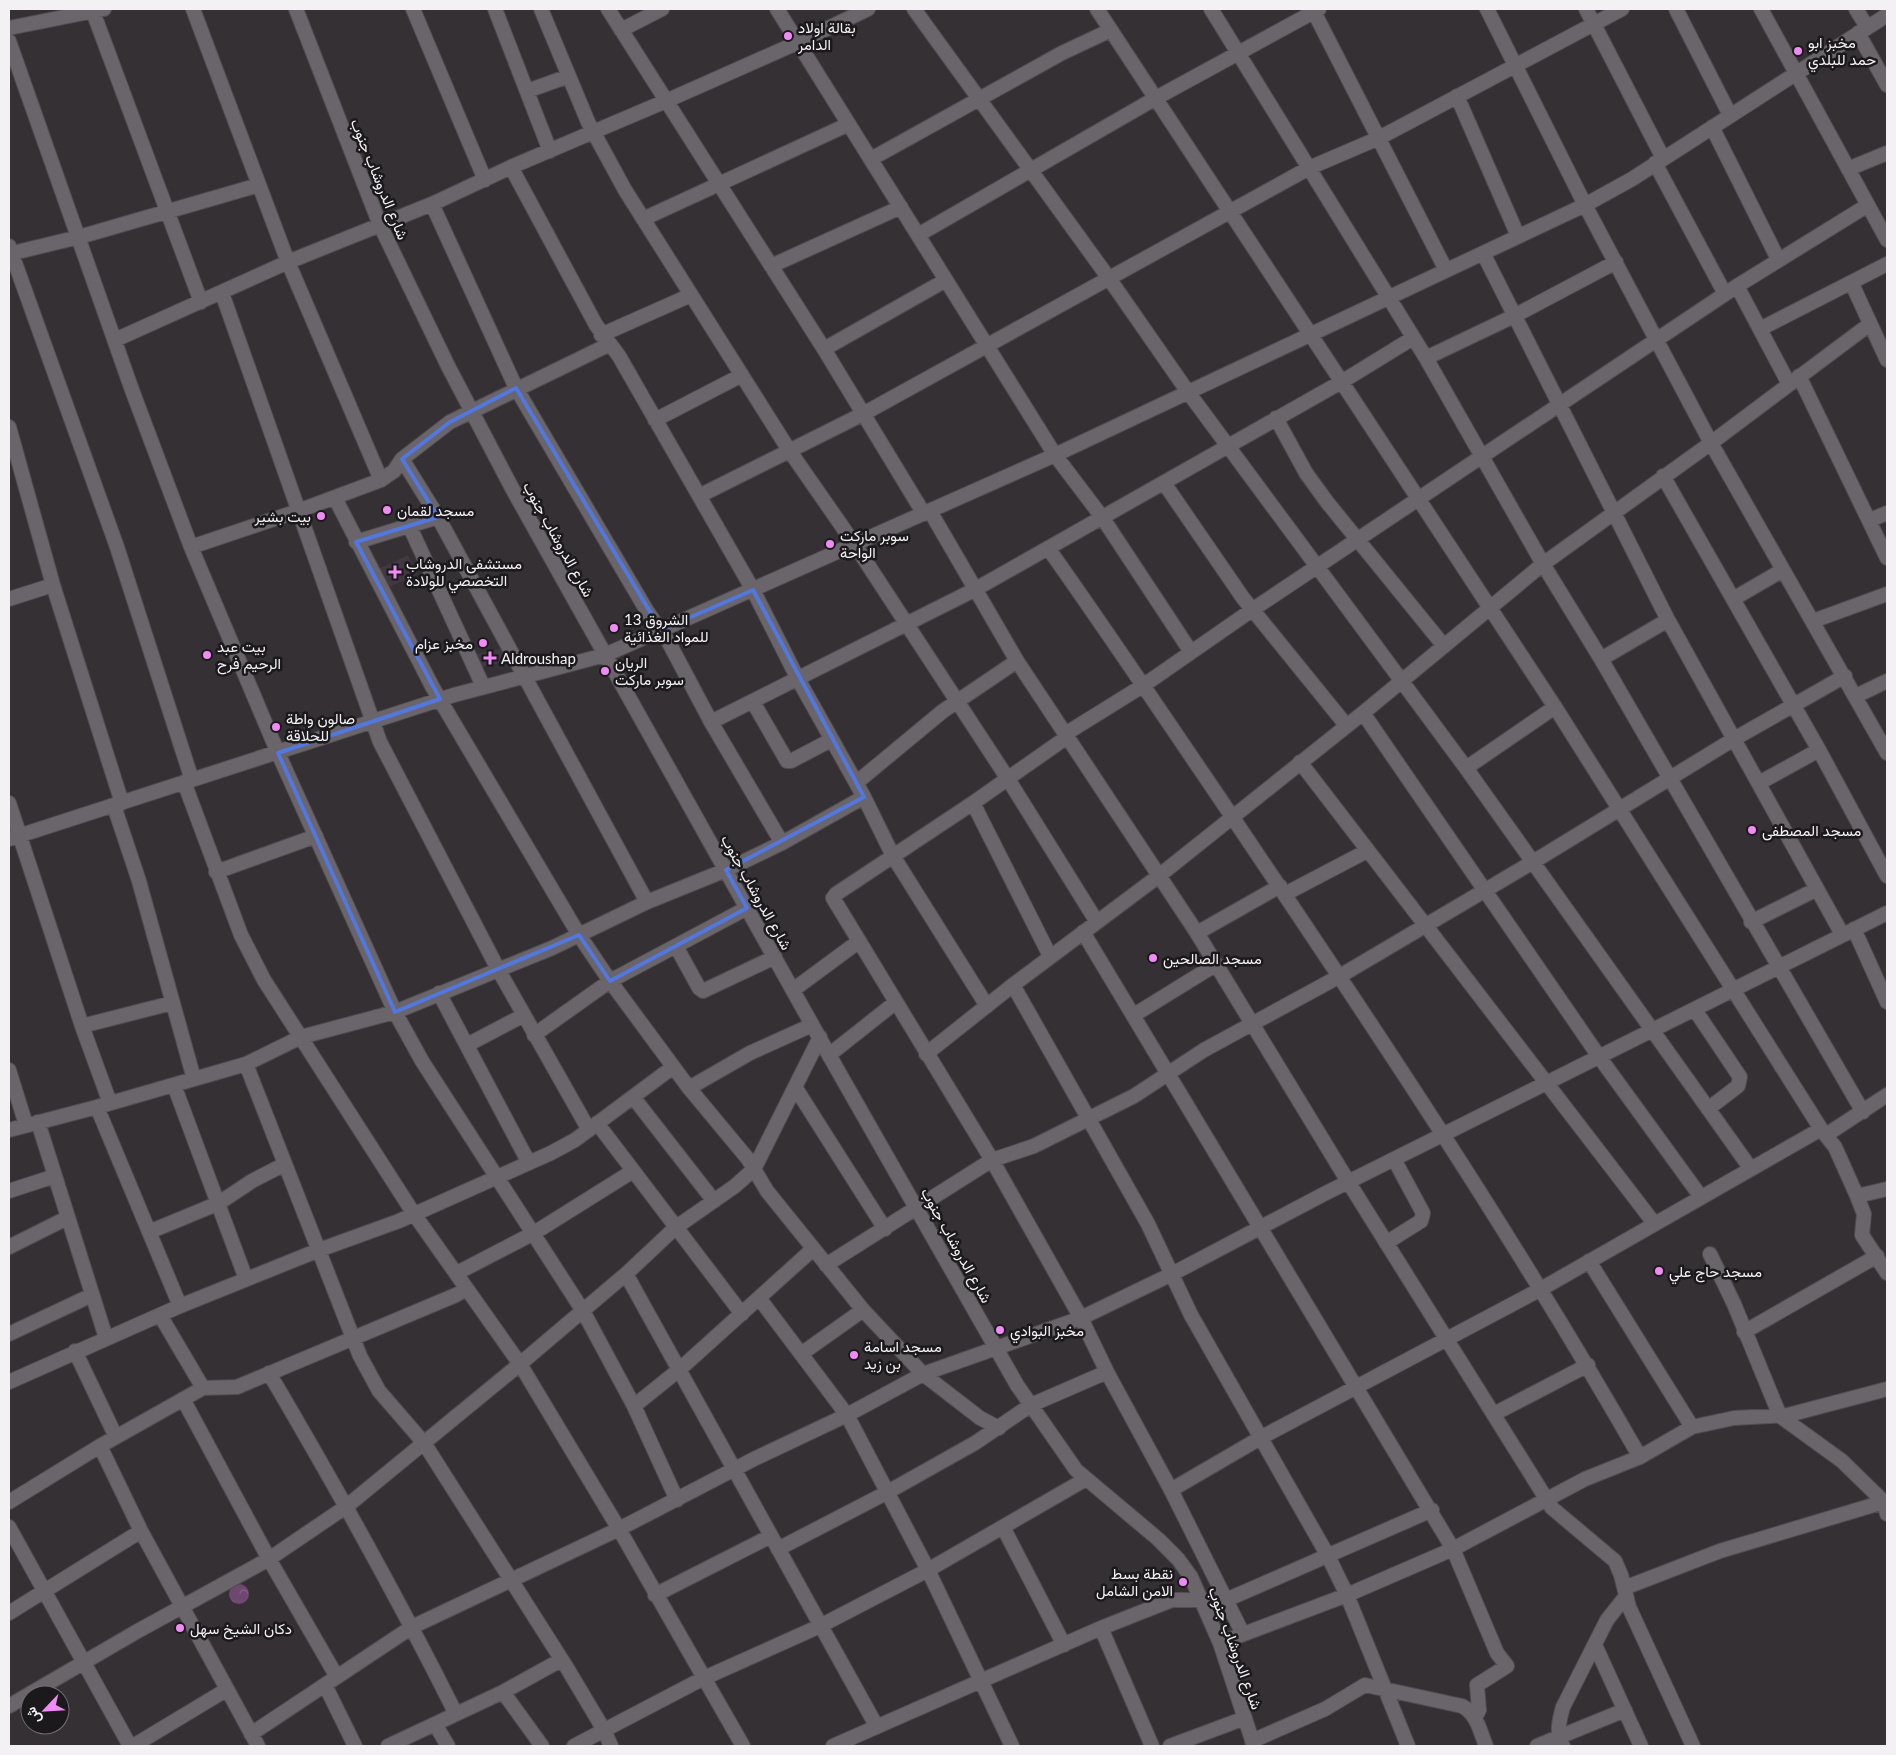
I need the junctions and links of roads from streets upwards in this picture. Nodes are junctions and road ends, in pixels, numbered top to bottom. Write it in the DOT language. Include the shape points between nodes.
graph roads {
  1 [pos="193,9"];
  2 [pos="296,9"];
  3 [pos="413,9"];
  4 [pos="495,9"];
  5 [pos="541,9"];
  6 [pos="608,9"];
  7 [pos="662,9"];
  8 [pos="777,9"];
  9 [pos="868,9"];
  10 [pos="914,9"];
  11 [pos="1097,9"];
  12 [pos="1211,9"];
  13 [pos="1486,9"];
  14 [pos="1586,9"];
  15 [pos="1622,9"];
  16 [pos="1676,9"];
  17 [pos="1761,9"];
  18 [pos="1856,9"];
  19 [pos="96,10"];
  20 [pos="1316,10"];
  21 [pos="1887,15"];
  22 [pos="1594,24"];
  23 [pos="9,28"];
  24 [pos="621,30"];
  25 [pos="1111,30"];
  26 [pos="1862,30"];
  27 [pos="9,41"];
  28 [pos="799,42"];
  29 [pos="1238,53"];
  30 [pos="1515,67"];
  31 [pos="1795,73"];
  32 [pos="569,76"];
  33 [pos="1887,85"];
  34 [pos="527,91"];
  35 [pos="1457,96"];
  36 [pos="1156,98"];
  37 [pos="979,100"];
  38 [pos="666,101"];
  39 [pos="1730,115"];
  40 [pos="849,124"];
  41 [pos="1712,127"];
  42 [pos="593,133"];
  43 [pos="1379,138"];
  44 [pos="550,151"];
  45 [pos="1887,153"];
  46 [pos="871,159"];
  47 [pos="1659,161"];
  48 [pos="511,167"];
  49 [pos="1309,168"];
  50 [pos="1848,169"];
  51 [pos="1031,170"];
  52 [pos="485,180"];
  53 [pos="720,183"];
  54 [pos="259,185"];
  55 [pos="432,204"];
  56 [pos="1585,205"];
  57 [pos="1868,205"];
  58 [pos="900,207"];
  59 [pos="167,210"];
  60 [pos="1230,210"];
  61 [pos="643,219"];
  62 [pos="380,225"];
  63 [pos="918,235"];
  64 [pos="1518,236"];
  65 [pos="79,237"];
  66 [pos="1887,240"];
  67 [pos="10,251"];
  68 [pos="1483,253"];
  69 [pos="1778,259"];
  70 [pos="288,262"];
  71 [pos="1616,262"];
  72 [pos="1887,264"];
  73 [pos="772,266"];
  74 [pos="1446,270"];
  75 [pos="1108,277"];
  76 [pos="946,280"];
  77 [pos="1852,284"];
  78 [pos="1737,286"];
  79 [pos="222,293"];
  80 [pos="1725,294"];
  81 [pos="691,295"];
  82 [pos="1388,297"];
  83 [pos="201,302"];
  84 [pos="1514,316"];
  85 [pos="1870,324"];
  86 [pos="1760,329"];
  87 [pos="1310,333"];
  88 [pos="1413,338"];
  89 [pos="115,340"];
  90 [pos="605,340"];
  91 [pos="1658,340"];
  92 [pos="987,346"];
  93 [pos="824,349"];
  94 [pos="1426,358"];
  95 [pos="1887,360"];
  96 [pos="742,375"];
  97 [pos="1794,380"];
  98 [pos="1343,381"];
  99 [pos="516,388"];
  100 [pos="1188,392"];
  101 [pos="1561,404"];
  102 [pos="471,411"];
  103 [pos="864,414"];
  104 [pos="1276,418"];
  105 [pos="655,420"];
  106 [pos="9,427"];
  107 [pos="1711,443"];
  108 [pos="1228,446"];
  109 [pos="789,450"];
  110 [pos="1056,455"];
  111 [pos="1481,457"];
  112 [pos="402,459"];
  113 [pos="1663,476"];
  114 [pos="381,480"];
  115 [pos="1164,483"];
  116 [pos="699,496"];
  117 [pos="334,498"];
  118 [pos="1418,500"];
  119 [pos="298,512"];
  120 [pos="1613,512"];
  121 [pos="927,513"];
  122 [pos="1887,513"];
  123 [pos="438,517"];
  124 [pos="1102,518"];
  125 [pos="1870,520"];
  126 [pos="409,525"];
  127 [pos="1357,540"];
  128 [pos="356,542"];
  129 [pos="855,545"];
  130 [pos="191,547"];
  131 [pos="1048,548"];
  132 [pos="1887,558"];
  133 [pos="1543,564"];
  134 [pos="1318,567"];
  135 [pos="1784,570"];
  136 [pos="53,585"];
  137 [pos="753,590"];
  138 [pos="974,590"];
  139 [pos="1887,594"];
  140 [pos="9,599"];
  141 [pos="1733,599"];
  142 [pos="1489,608"];
  143 [pos="1252,610"];
  144 [pos="1668,620"];
  145 [pos="1813,621"];
  146 [pos="906,625"];
  147 [pos="661,630"];
  148 [pos="1444,646"];
  149 [pos="1191,652"];
  150 [pos="605,655"];
  151 [pos="1600,659"];
  152 [pos="1017,661"];
  153 [pos="522,676"];
  154 [pos="1845,676"];
  155 [pos="798,679"];
  156 [pos="1402,681"];
  157 [pos="1887,681"];
  158 [pos="1144,685"];
  159 [pos="483,686"];
  160 [pos="1856,696"];
  161 [pos="440,699"];
  162 [pos="753,702"];
  163 [pos="956,702"];
  164 [pos="1793,705"];
  165 [pos="1555,707"];
  166 [pos="1363,713"];
  167 [pos="373,721"];
  168 [pos="711,722"];
  169 [pos="1346,725"];
  170 [pos="1067,737"];
  171 [pos="1734,739"];
  172 [pos="831,740"];
  173 [pos="1819,750"];
  174 [pos="1887,752"];
  175 [pos="278,753"];
  176 [pos="1300,762"];
  177 [pos="1466,768"];
  178 [pos="1669,778"];
  179 [pos="1008,780"];
  180 [pos="188,781"];
  181 [pos="856,783"];
  182 [pos="1759,783"];
  183 [pos="864,797"];
  184 [pos="9,803"];
  185 [pos="974,803"];
  186 [pos="118,804"];
  187 [pos="1619,807"];
  188 [pos="1232,817"];
  189 [pos="316,836"];
  190 [pos="14,838"];
  191 [pos="782,842"];
  192 [pos="1367,852"];
  193 [pos="893,856"];
  194 [pos="1533,862"];
  195 [pos="726,870"];
  196 [pos="216,872"];
  197 [pos="1160,875"];
  198 [pos="1887,876"];
  199 [pos="1817,889"];
  200 [pos="1282,890"];
  201 [pos="1485,891"];
  202 [pos="647,902"];
  203 [pos="747,908"];
  204 [pos="1887,913"];
  205 [pos="1097,922"];
  206 [pos="1751,922"];
  207 [pos="1424,926"];
  208 [pos="1848,931"];
  209 [pos="1083,932"];
  210 [pos="1197,933"];
  211 [pos="578,935"];
  212 [pos="858,942"];
  213 [pos="677,948"];
  214 [pos="1050,956"];
  215 [pos="775,957"];
  216 [pos="1215,966"];
  217 [pos="1777,967"];
  218 [pos="498,969"];
  219 [pos="1340,976"];
  220 [pos="610,981"];
  221 [pos="1013,985"];
  222 [pos="793,990"];
  223 [pos="1732,991"];
  224 [pos="439,993"];
  225 [pos="896,1002"];
  226 [pos="1887,1002"];
  227 [pos="172,1003"];
  228 [pos="987,1006"];
  229 [pos="1695,1010"];
  230 [pos="396,1012"];
  231 [pos="524,1015"];
  232 [pos="1134,1015"];
  233 [pos="1252,1025"];
  234 [pos="82,1026"];
  235 [pos="816,1031"];
  236 [pos="1653,1031"];
  237 [pos="534,1035"];
  238 [pos="301,1037"];
  239 [pos="467,1045"];
  240 [pos="926,1054"];
  241 [pos="829,1055"];
  242 [pos="1600,1058"];
  243 [pos="246,1064"];
  244 [pos="673,1067"];
  245 [pos="9,1070"];
  246 [pos="1169,1075"];
  247 [pos="194,1079"];
  248 [pos="174,1084"];
  249 [pos="1548,1084"];
  250 [pos="795,1087"];
  251 [pos="689,1088"];
  252 [pos="1887,1095"];
  253 [pos="633,1097"];
  254 [pos="104,1105"];
  255 [pos="1708,1109"];
  256 [pos="1863,1112"];
  257 [pos="1088,1120"];
  258 [pos="32,1124"];
  259 [pos="593,1127"];
  260 [pos="9,1130"];
  261 [pos="1823,1132"];
  262 [pos="1444,1136"];
  263 [pos="992,1160"];
  264 [pos="1395,1161"];
  265 [pos="530,1163"];
  266 [pos="285,1164"];
  267 [pos="754,1169"];
  268 [pos="1751,1169"];
  269 [pos="632,1171"];
  270 [pos="55,1176"];
  271 [pos="498,1177"];
  272 [pos="1349,1183"];
  273 [pos="1886,1186"];
  274 [pos="9,1191"];
  275 [pos="1857,1196"];
  276 [pos="1700,1197"];
  277 [pos="714,1201"];
  278 [pos="219,1204"];
  279 [pos="918,1209"];
  280 [pos="414,1214"];
  281 [pos="67,1218"];
  282 [pos="1654,1223"];
  283 [pos="675,1228"];
  284 [pos="1259,1228"];
  285 [pos="886,1229"];
  286 [pos="149,1232"];
  287 [pos="534,1233"];
  288 [pos="1386,1243"];
  289 [pos="9,1247"];
  290 [pos="813,1248"];
  291 [pos="319,1250"];
  292 [pos="1710,1254"];
  293 [pos="1877,1256"];
  294 [pos="1589,1261"];
  295 [pos="826,1265"];
  296 [pos="1887,1273"];
  297 [pos="458,1274"];
  298 [pos="626,1274"];
  299 [pos="1172,1274"];
  300 [pos="246,1279"];
  301 [pos="466,1288"];
  302 [pos="1541,1289"];
  303 [pos="92,1295"];
  304 [pos="759,1298"];
  305 [pos="180,1306"];
  306 [pos="862,1310"];
  307 [pos="583,1311"];
  308 [pos="160,1314"];
  309 [pos="742,1314"];
  310 [pos="1081,1318"];
  311 [pos="1744,1332"];
  312 [pos="9,1334"];
  313 [pos="106,1338"];
  314 [pos="354,1338"];
  315 [pos="1447,1338"];
  316 [pos="995,1347"];
  317 [pos="76,1352"];
  318 [pos="801,1354"];
  319 [pos="520,1364"];
  320 [pos="1588,1365"];
  321 [pos="680,1369"];
  322 [pos="1107,1372"];
  323 [pos="269,1373"];
  324 [pos="923,1374"];
  325 [pos="9,1382"];
  326 [pos="1356,1385"];
  327 [pos="203,1388"];
  328 [pos="1887,1389"];
  329 [pos="183,1399"];
  330 [pos="1031,1405"];
  331 [pos="634,1406"];
  332 [pos="1494,1414"];
  333 [pos="847,1416"];
  334 [pos="1780,1416"];
  335 [pos="1692,1427"];
  336 [pos="999,1428"];
  337 [pos="116,1436"];
  338 [pos="1262,1436"];
  339 [pos="424,1443"];
  340 [pos="100,1446"];
  341 [pos="1640,1456"];
  342 [pos="734,1470"];
  343 [pos="1086,1479"];
  344 [pos="1171,1490"];
  345 [pos="886,1493"];
  346 [pos="678,1500"];
  347 [pos="1547,1500"];
  348 [pos="9,1502"];
  349 [pos="347,1506"];
  350 [pos="1886,1506"];
  351 [pos="1432,1510"];
  352 [pos="9,1527"];
  353 [pos="1004,1528"];
  354 [pos="619,1529"];
  355 [pos="141,1531"];
  356 [pos="771,1536"];
  357 [pos="778,1549"];
  358 [pos="1454,1549"];
  359 [pos="1328,1556"];
  360 [pos="269,1559"];
  361 [pos="928,1570"];
  362 [pos="511,1578"];
  363 [pos="42,1590"];
  364 [pos="1625,1590"];
  365 [pos="655,1595"];
  366 [pos="1346,1595"];
  367 [pos="1203,1600"];
  368 [pos="1226,1600"];
  369 [pos="184,1607"];
  370 [pos="9,1613"];
  371 [pos="820,1626"];
  372 [pos="412,1627"];
  373 [pos="1101,1628"];
  374 [pos="1243,1634"];
  375 [pos="1220,1643"];
  376 [pos="1064,1645"];
  377 [pos="1595,1645"];
  378 [pos="561,1660"];
  379 [pos="86,1663"];
  380 [pos="337,1677"];
  381 [pos="702,1679"];
  382 [pos="982,1682"];
  383 [pos="325,1685"];
  384 [pos="226,1690"];
  385 [pos="1385,1690"];
  386 [pos="504,1692"];
  387 [pos="9,1706"];
  388 [pos="1625,1710"];
  389 [pos="456,1714"];
  390 [pos="1245,1718"];
  391 [pos="1475,1718"];
  392 [pos="435,1724"];
  393 [pos="877,1727"];
  394 [pos="604,1730"];
  395 [pos="251,1734"];
  396 [pos="1560,1742"];
  397 [pos="1253,1743"];
  398 [pos="132,1746"];
  399 [pos="258,1746"];
  400 [pos="355,1746"];
  401 [pos="388,1746"];
  402 [pos="448,1746"];
  403 [pos="542,1746"];
  404 [pos="574,1746"];
  405 [pos="611,1746"];
  406 [pos="742,1746"];
  407 [pos="833,1746"];
  408 [pos="1012,1746"];
  409 [pos="1152,1746"];
  410 [pos="1170,1746"];
  411 [pos="1408,1746"];
  412 [pos="1486,1746"];
  413 [pos="1537,1746"];
  414 [pos="1641,1746"];
  415 [pos="1693,1746"];
  1 -- 54 [label="street"];
  2 -- 62 [label="street, شارع الدروشاب جنوب"];
  3 -- 52 [label="street"];
  4 -- 34 [label="street"];
  5 -- 32 [label="street"];
  6 -- 24 [label="street"];
  7 -- 24 [label="street"];
  8 -- 28 [label="street"];
  9 -- 28 [label="street"];
  10 -- 37 [label="street"];
  11 -- 25 [label="street"];
  12 -- 29 [label="street"];
  13 -- 30 [label="street"];
  14 -- 22 [label="street"];
  15 -- 22 [label="street"];
  16 -- 39 [label="street"];
  17 -- 31 [label="street"];
  18 -- 26 [label="street"];
  19 -- 23 [label="street"];
  19 -- 59 [label="street"];
  20 -- 29 [label="street"];
  20 -- 43 [label="street"];
  21 -- 26 [label="street"];
  22 -- 30 [label="street"];
  22 -- 47 [label="street"];
  24 -- 38 [label="street"];
  25 -- 36 [label="street"];
  25 -- 37 [label="street" via="1062,53"];
  26 -- 31 [label="street"];
  26 -- 33 [label="street"];
  27 -- 65 [label="street"];
  28 -- 38 [label="street"];
  28 -- 40 [label="street"];
  29 -- 36 [label="street"];
  29 -- 49 [label="street"];
  30 -- 35 [label="street"];
  30 -- 56 [label="street"];
  31 -- 39 [label="street"];
  31 -- 50 [label="street"];
  32 -- 34 [label="street"];
  32 -- 42 [label="street"];
  34 -- 44 [label="street"];
  35 -- 43 [label="street"];
  35 -- 64 [label="street"];
  36 -- 51 [label="street"];
  36 -- 60 [label="street"];
  37 -- 46 [label="street"];
  37 -- 51 [label="street"];
  38 -- 42 [label="street"];
  38 -- 53 [label="street"];
  39 -- 41 [label="street"];
  40 -- 46 [label="street"];
  40 -- 53 [label="street"];
  41 -- 47 [label="street"];
  41 -- 69 [label="street"];
  42 -- 44 [label="street"];
  42 -- 61 [label="street"];
  43 -- 49 [label="street"];
  43 -- 74 [label="street"];
  44 -- 48 [label="street"];
  45 -- 50 [label="street"];
  46 -- 58 [label="street"];
  47 -- 56 [label="street"];
  47 -- 80 [label="street"];
  48 -- 52 [label="street"];
  48 -- 90 [label="street"];
  49 -- 60 [label="street"];
  49 -- 82 [label="street"];
  50 -- 57 [label="street"];
  51 -- 63 [label="street"];
  51 -- 75 [label="street"];
  52 -- 55 [label="street"];
  53 -- 61 [label="street"];
  53 -- 73 [label="street"];
  54 -- 59 [label="street"];
  54 -- 70 [label="street"];
  55 -- 62 [label="street"];
  55 -- 99 [label="street"];
  56 -- 64 [label="street"];
  56 -- 71 [label="street"];
  57 -- 66 [label="street"];
  57 -- 69 [label="street"];
  58 -- 63 [label="street"];
  58 -- 73 [label="street"];
  59 -- 65 [label="street"];
  59 -- 83 [label="street"];
  60 -- 75 [label="street"];
  60 -- 87 [label="street"];
  61 -- 81 [label="street"];
  62 -- 70 [label="street"];
  62 -- 102 [label="street, شارع الدروشاب جنوب"];
  63 -- 76 [label="street"];
  64 -- 68 [label="street"];
  65 -- 67 [label="street"];
  65 -- 89 [label="street"];
  67 -- 180 [label="street" via="117,546"];
  68 -- 74 [label="street"];
  68 -- 84 [label="street"];
  69 -- 78 [label="street"];
  70 -- 79 [label="street"];
  70 -- 114 [label="street"];
  71 -- 84 [label="street"];
  71 -- 91 [label="street"];
  72 -- 77 [label="street"];
  73 -- 93 [label="street"];
  74 -- 82 [label="street"];
  75 -- 92 [label="street"];
  75 -- 100 [label="street"];
  76 -- 92 [label="street"];
  76 -- 93 [label="street"];
  77 -- 85 [label="street"];
  77 -- 86 [label="street"];
  78 -- 80 [label="street"];
  78 -- 86 [label="street"];
  79 -- 83 [label="street"];
  79 -- 119 [label="street"];
  80 -- 91 [label="street"];
  81 -- 90 [label="street"];
  81 -- 96 [label="street"];
  82 -- 87 [label="street"];
  82 -- 88 [label="street"];
  83 -- 89 [label="street"];
  84 -- 94 [label="street"];
  84 -- 101 [label="street"];
  85 -- 95 [label="street"];
  85 -- 97 [label="street"];
  86 -- 97 [label="street"];
  87 -- 98 [label="street"];
  87 -- 100 [label="street"];
  88 -- 94 [label="street"];
  88 -- 98 [label="street"];
  89 -- 130 [label="street"];
  90 -- 99 [label="street"];
  90 -- 105 [label="street" via="619,356"];
  91 -- 101 [label="street"];
  91 -- 107 [label="street"];
  92 -- 103 [label="street"];
  92 -- 110 [label="street"];
  93 -- 103 [label="street"];
  94 -- 111 [label="street"];
  96 -- 105 [label="street"];
  96 -- 109 [label="street"];
  97 -- 107 [label="street"];
  97 -- 125 [label="street"];
  98 -- 104 [label="street"];
  98 -- 118 [label="street"];
  99 -- 102 [label="street"];
  99 -- 147 [label="street" via="647,612"];
  100 -- 108 [label="street"];
  100 -- 110 [label="street"];
  101 -- 111 [label="street"];
  101 -- 120 [label="street"];
  102 -- 112 [label="street" via="450,422"];
  102 -- 150 [label="street, شارع الدروشاب جنوب"];
  103 -- 109 [label="street"];
  103 -- 121 [label="street"];
  104 -- 108 [label="street"];
  104 -- 127 [label="street" via="1306,473"];
  105 -- 116 [label="street"];
  106 -- 136 [label="street"];
  107 -- 113 [label="street"];
  107 -- 135 [label="street"];
  108 -- 115 [label="street"];
  108 -- 134 [label="street"];
  109 -- 116 [label="street"];
  109 -- 129 [label="street"];
  110 -- 121 [label="street"];
  110 -- 124 [label="street"];
  111 -- 118 [label="street"];
  111 -- 133 [label="street"];
  112 -- 114 [label="street" via="394,471"];
  112 -- 123 [label="street"];
  113 -- 120 [label="street"];
  113 -- 141 [label="street"];
  114 -- 117 [label="street"];
  115 -- 124 [label="street"];
  115 -- 143 [label="street"];
  116 -- 137 [label="street"];
  117 -- 119 [label="street"];
  117 -- 128 [label="street"];
  118 -- 127 [label="street"];
  118 -- 142 [label="street"];
  119 -- 130 [label="street"];
  119 -- 167 [label="street"];
  120 -- 133 [label="street"];
  120 -- 144 [label="street"];
  121 -- 129 [label="street"];
  121 -- 138 [label="street"];
  122 -- 125 [label="street"];
  123 -- 126 [label="street"];
  123 -- 153 [label="street"];
  124 -- 131 [label="street"];
  124 -- 149 [label="street"];
  125 -- 132 [label="street"];
  126 -- 128 [label="street"];
  126 -- 159 [label="street"];
  127 -- 134 [label="street"];
  127 -- 148 [label="street"];
  128 -- 161 [label="street"];
  129 -- 137 [label="street"];
  129 -- 146 [label="street"];
  130 -- 175 [label="street"];
  131 -- 138 [label="street"];
  131 -- 158 [label="street"];
  133 -- 142 [label="street"];
  133 -- 151 [label="street"];
  134 -- 143 [label="street"];
  134 -- 156 [label="street"];
  135 -- 141 [label="street"];
  135 -- 145 [label="street"];
  136 -- 140 [label="street"];
  136 -- 186 [label="street"];
  137 -- 147 [label="street"];
  137 -- 155 [label="street"];
  138 -- 146 [label="street"];
  138 -- 152 [label="street"];
  139 -- 145 [label="street"];
  141 -- 164 [label="street"];
  142 -- 148 [label="street"];
  142 -- 165 [label="street"];
  143 -- 149 [label="street"];
  143 -- 169 [label="street"];
  144 -- 151 [label="street"];
  144 -- 171 [label="street"];
  145 -- 154 [label="street"];
  146 -- 155 [label="street"];
  146 -- 163 [label="street"];
  147 -- 150 [label="street"];
  147 -- 168 [label="street"];
  148 -- 156 [label="street"];
  149 -- 158 [label="street"];
  150 -- 153 [label="street"];
  150 -- 195 [label="street, شارع الدروشاب جنوب"];
  151 -- 178 [label="street"];
  152 -- 163 [label="street"];
  152 -- 170 [label="street"];
  153 -- 159 [label="street"];
  153 -- 202 [label="street"];
  154 -- 160 [label="street"];
  154 -- 164 [label="street"];
  155 -- 162 [label="street"];
  155 -- 172 [label="street"];
  156 -- 166 [label="street"];
  156 -- 177 [label="street"];
  157 -- 160 [label="street"];
  158 -- 170 [label="street" via="1070,731"];
  158 -- 188 [label="street"];
  159 -- 161 [label="street"];
  160 -- 174 [label="street"];
  161 -- 167 [label="street"];
  161 -- 211 [label="street"];
  162 -- 168 [label="street"];
  162 -- 172 [label="street" via="787,761"];
  163 -- 179 [label="street"];
  163 -- 181 [label="street"];
  164 -- 171 [label="street"];
  164 -- 173 [label="street"];
  165 -- 177 [label="street"];
  165 -- 187 [label="street"];
  166 -- 169 [label="street"];
  166 -- 201 [label="street"];
  167 -- 175 [label="street"];
  167 -- 218 [label="street" via="389,761"];
  168 -- 191 [label="street"];
  169 -- 176 [label="street"];
  170 -- 179 [label="street"];
  170 -- 197 [label="street"];
  171 -- 178 [label="street"];
  171 -- 182 [label="street"];
  172 -- 181 [label="street"];
  173 -- 182 [label="street"];
  173 -- 198 [label="street"];
  175 -- 180 [label="street"];
  175 -- 189 [label="street"];
  176 -- 188 [label="street"];
  176 -- 192 [label="street"];
  177 -- 194 [label="street"];
  178 -- 187 [label="street"];
  178 -- 206 [label="street"];
  179 -- 185 [label="street"];
  179 -- 205 [label="street"];
  180 -- 186 [label="street"];
  180 -- 196 [label="street"];
  181 -- 183 [label="street"];
  182 -- 199 [label="street"];
  183 -- 191 [label="street"];
  183 -- 193 [label="street"];
  184 -- 190 [label="street"];
  185 -- 193 [label="street"];
  185 -- 214 [label="street"];
  186 -- 190 [label="street"];
  186 -- 227 [label="street"];
  187 -- 194 [label="street"];
  187 -- 223 [label="street"];
  188 -- 197 [label="street"];
  188 -- 200 [label="street"];
  189 -- 196 [label="street"];
  189 -- 230 [label="street"];
  190 -- 234 [label="street"];
  191 -- 195 [label="street"];
  192 -- 200 [label="street"];
  192 -- 207 [label="street"];
  193 -- 212 [label="street" via="833,898"];
  193 -- 228 [label="street"];
  194 -- 201 [label="street"];
  194 -- 236 [label="street"];
  195 -- 202 [label="street"];
  195 -- 203 [label="street, شارع الدروشاب جنوب"];
  196 -- 238 [label="street" via="252,958"];
  197 -- 205 [label="street"];
  197 -- 210 [label="street"];
  199 -- 206 [label="street"];
  199 -- 208 [label="street"];
  200 -- 210 [label="street"];
  200 -- 219 [label="street"];
  201 -- 207 [label="street"];
  201 -- 242 [label="street"];
  202 -- 211 [label="street"];
  203 -- 213 [label="street"];
  203 -- 215 [label="street, شارع الدروشاب جنوب"];
  204 -- 208 [label="street"];
  205 -- 209 [label="street"];
  206 -- 217 [label="street"];
  207 -- 219 [label="street"];
  207 -- 249 [label="street"];
  208 -- 217 [label="street"];
  208 -- 226 [label="street"];
  209 -- 214 [label="street"];
  209 -- 232 [label="street"];
  210 -- 216 [label="street"];
  211 -- 218 [label="street"];
  211 -- 220 [label="street"];
  212 -- 222 [label="street"];
  212 -- 225 [label="street"];
  213 -- 215 [label="street" via="703,991"];
  213 -- 220 [label="street"];
  214 -- 221 [label="street"];
  215 -- 222 [label="street, شارع الدروشاب جنوب"];
  216 -- 232 [label="street"];
  216 -- 233 [label="street"];
  217 -- 223 [label="street"];
  217 -- 256 [label="street"];
  218 -- 224 [label="street"];
  218 -- 231 [label="street"];
  219 -- 233 [label="street"];
  219 -- 262 [label="street"];
  220 -- 237 [label="street"];
  220 -- 244 [label="street"];
  221 -- 228 [label="street"];
  221 -- 257 [label="street"];
  222 -- 235 [label="street, شارع الدروشاب جنوب"];
  223 -- 229 [label="street"];
  223 -- 261 [label="street"];
  224 -- 230 [label="street"];
  224 -- 239 [label="street"];
  225 -- 240 [label="street"];
  225 -- 241 [label="street"];
  227 -- 234 [label="street"];
  227 -- 247 [label="street"];
  228 -- 240 [label="street"];
  229 -- 236 [label="street"];
  229 -- 255 [label="street" via="1740,1077 1738,1086"];
  230 -- 238 [label="street"];
  230 -- 271 [label="street" via="422,1061"];
  231 -- 237 [label="street"];
  231 -- 239 [label="street"];
  232 -- 246 [label="street"];
  233 -- 246 [label="street" via="1204,1050"];
  233 -- 272 [label="street"];
  234 -- 254 [label="street"];
  235 -- 241 [label="street, شارع الدروشاب جنوب"];
  235 -- 250 [label="street"];
  235 -- 251 [label="street" via="750,1052"];
  236 -- 242 [label="street"];
  236 -- 255 [label="street"];
  237 -- 259 [label="street"];
  238 -- 243 [label="street"];
  238 -- 280 [label="street" via="328,1072"];
  239 -- 265 [label="street"];
  240 -- 263 [label="street"];
  241 -- 279 [label="street, شارع الدروشاب جنوب"];
  242 -- 249 [label="street"];
  242 -- 276 [label="street"];
  243 -- 247 [label="street"];
  243 -- 266 [label="street"];
  244 -- 251 [label="street"];
  244 -- 253 [label="street"];
  245 -- 258 [label="street"];
  246 -- 257 [label="street"];
  246 -- 284 [label="street"];
  247 -- 248 [label="street"];
  248 -- 254 [label="street"];
  248 -- 278 [label="street"];
  249 -- 262 [label="street"];
  249 -- 282 [label="street"];
  250 -- 267 [label="street"];
  250 -- 285 [label="street"];
  251 -- 267 [label="street"];
  252 -- 256 [label="street"];
  253 -- 259 [label="street"];
  253 -- 277 [label="street"];
  254 -- 258 [label="street"];
  254 -- 286 [label="street"];
  255 -- 268 [label="street"];
  256 -- 261 [label="street"];
  257 -- 263 [label="street" via="1034,1146"];
  257 -- 299 [label="street" via="1148,1224"];
  258 -- 260 [label="street"];
  258 -- 270 [label="street"];
  259 -- 265 [label="street"];
  259 -- 269 [label="street"];
  261 -- 268 [label="street"];
  261 -- 275 [label="street" via="1835,1147"];
  262 -- 264 [label="street"];
  262 -- 302 [label="street"];
  263 -- 279 [label="street"];
  263 -- 310 [label="street"];
  264 -- 272 [label="street"];
  264 -- 288 [label="street" via="1422,1218"];
  265 -- 271 [label="street"];
  266 -- 278 [label="street" via="252,1181"];
  266 -- 291 [label="street"];
  267 -- 277 [label="street"];
  267 -- 290 [label="street" via="766,1191"];
  268 -- 276 [label="street"];
  269 -- 283 [label="street"];
  269 -- 287 [label="street"];
  270 -- 274 [label="street"];
  270 -- 281 [label="street"];
  271 -- 280 [label="street"];
  271 -- 287 [label="street"];
  272 -- 284 [label="street"];
  272 -- 288 [label="street"];
  273 -- 275 [label="street"];
  275 -- 293 [label="street" via="1864,1214 1862,1235"];
  276 -- 282 [label="street"];
  277 -- 283 [label="street"];
  278 -- 286 [label="street"];
  278 -- 300 [label="street"];
  279 -- 285 [label="street"];
  279 -- 316 [label="street, شارع الدروشاب جنوب"];
  280 -- 291 [label="street" via="379,1230"];
  280 -- 297 [label="street"];
  281 -- 289 [label="street"];
  281 -- 303 [label="street"];
  282 -- 294 [label="street"];
  283 -- 298 [label="street"];
  283 -- 309 [label="street"];
  284 -- 299 [label="street"];
  284 -- 326 [label="street"];
  285 -- 295 [label="street"];
  286 -- 305 [label="street"];
  287 -- 297 [label="street"];
  287 -- 307 [label="street"];
  288 -- 315 [label="street"];
  290 -- 295 [label="street"];
  290 -- 304 [label="street"];
  291 -- 300 [label="street"];
  291 -- 314 [label="street"];
  292 -- 311 [label="street"];
  293 -- 296 [label="street"];
  293 -- 311 [label="street"];
  294 -- 302 [label="street"];
  294 -- 335 [label="street"];
  295 -- 306 [label="street"];
  297 -- 301 [label="street"];
  298 -- 307 [label="street"];
  298 -- 321 [label="street"];
  299 -- 310 [label="street"];
  299 -- 338 [label="street" via="1190,1315"];
  300 -- 305 [label="street"];
  301 -- 314 [label="street"];
  301 -- 319 [label="street"];
  302 -- 315 [label="street"];
  302 -- 320 [label="street"];
  303 -- 312 [label="street"];
  303 -- 313 [label="street"];
  304 -- 309 [label="street"];
  304 -- 318 [label="street"];
  305 -- 308 [label="street"];
  306 -- 318 [label="street"];
  306 -- 324 [label="street"];
  307 -- 319 [label="street"];
  307 -- 331 [label="street"];
  308 -- 313 [label="street"];
  308 -- 327 [label="street"];
  309 -- 321 [label="street"];
  310 -- 316 [label="street"];
  310 -- 322 [label="street"];
  311 -- 334 [label="street"];
  313 -- 317 [label="street"];
  314 -- 323 [label="street"];
  314 -- 339 [label="street" via="371,1380"];
  315 -- 326 [label="street"];
  315 -- 332 [label="street"];
  316 -- 324 [label="street"];
  316 -- 330 [label="street, شارع الدروشاب جنوب"];
  317 -- 325 [label="street"];
  317 -- 337 [label="street"];
  318 -- 333 [label="street"];
  319 -- 339 [label="street"];
  319 -- 354 [label="street"];
  320 -- 332 [label="street"];
  320 -- 341 [label="street"];
  321 -- 331 [label="street"];
  321 -- 342 [label="street"];
  322 -- 330 [label="street"];
  322 -- 344 [label="street"];
  323 -- 327 [label="street" via="237,1386"];
  323 -- 349 [label="street"];
  324 -- 333 [label="street"];
  324 -- 336 [label="street" via="980,1418"];
  326 -- 338 [label="street"];
  326 -- 351 [label="street"];
  327 -- 329 [label="street"];
  328 -- 334 [label="street"];
  329 -- 337 [label="street"];
  329 -- 360 [label="street"];
  330 -- 336 [label="street"];
  330 -- 343 [label="street, شارع الدروشاب جنوب" via="1067,1459"];
  331 -- 346 [label="street"];
  332 -- 347 [label="street"];
  333 -- 342 [label="street"];
  333 -- 345 [label="street"];
  334 -- 335 [label="street" via="1734,1418"];
  334 -- 350 [label="street" via="1842,1461"];
  335 -- 341 [label="street"];
  336 -- 345 [label="street"];
  337 -- 340 [label="street"];
  338 -- 344 [label="street"];
  338 -- 359 [label="street"];
  339 -- 349 [label="street"];
  339 -- 362 [label="street"];
  340 -- 348 [label="street"];
  340 -- 355 [label="street"];
  341 -- 347 [label="street" via="1590,1476"];
  342 -- 346 [label="street"];
  342 -- 356 [label="street"];
  343 -- 353 [label="street"];
  343 -- 367 [label="street, شارع الدروشاب جنوب" via="1178,1559"];
  344 -- 368 [label="street"];
  345 -- 357 [label="street"];
  345 -- 361 [label="street"];
  346 -- 354 [label="street"];
  347 -- 358 [label="street"];
  347 -- 364 [label="street" via="1555,1512 1615,1560"];
  349 -- 360 [label="street"];
  349 -- 372 [label="street"];
  350 -- 364 [label="street" via="1720,1551"];
  351 -- 358 [label="street"];
  351 -- 359 [label="street"];
  352 -- 363 [label="street"];
  353 -- 361 [label="street"];
  353 -- 376 [label="street"];
  354 -- 362 [label="street"];
  354 -- 365 [label="street"];
  355 -- 363 [label="street"];
  355 -- 369 [label="street"];
  356 -- 357 [label="street"];
  356 -- 365 [label="street"];
  357 -- 371 [label="street"];
  358 -- 366 [label="street"];
  358 -- 391 [label="street" via="1497,1653 1507,1666 1478,1685 1479,1710"];
  359 -- 366 [label="street"];
  359 -- 368 [label="street"];
  360 -- 369 [label="street"];
  360 -- 380 [label="street"];
  361 -- 371 [label="street"];
  361 -- 382 [label="street"];
  362 -- 372 [label="street"];
  362 -- 378 [label="street"];
  363 -- 370 [label="street"];
  363 -- 379 [label="street"];
  364 -- 377 [label="street"];
  364 -- 415 [label="street" via="1634,1619"];
  365 -- 381 [label="street"];
  366 -- 374 [label="street"];
  366 -- 385 [label="street"];
  367 -- 373 [label="street" via="1172,1600"];
  367 -- 375 [label="street, شارع الدروشاب جنوب"];
  368 -- 374 [label="street"];
  369 -- 379 [label="street"];
  369 -- 384 [label="street"];
  371 -- 381 [label="street"];
  371 -- 393 [label="street"];
  372 -- 380 [label="street"];
  372 -- 389 [label="street"];
  373 -- 376 [label="street"];
  373 -- 409 [label="street"];
  374 -- 375 [label="street"];
  375 -- 390 [label="street, شارع الدروشاب جنوب"];
  376 -- 382 [label="street"];
  377 -- 388 [label="street"];
  377 -- 396 [label="street" via="1563,1707"];
  378 -- 386 [label="street"];
  378 -- 394 [label="street"];
  379 -- 387 [label="street"];
  379 -- 398 [label="street"];
  380 -- 383 [label="street"];
  381 -- 394 [label="street"];
  381 -- 406 [label="street"];
  382 -- 393 [label="street"];
  382 -- 408 [label="street"];
  383 -- 395 [label="street"];
  383 -- 400 [label="street"];
  384 -- 395 [label="street"];
  384 -- 398 [label="street"];
  385 -- 391 [label="street" via="1462,1706"];
  385 -- 397 [label="street" via="1365,1685 1325,1709"];
  385 -- 411 [label="street"];
  386 -- 389 [label="street"];
  386 -- 403 [label="street"];
  388 -- 396 [label="street"];
  388 -- 414 [label="street"];
  389 -- 392 [label="street"];
  390 -- 397 [label="street, شارع الدروشاب جنوب"];
  390 -- 410 [label="street"];
  391 -- 412 [label="street"];
  392 -- 401 [label="street"];
  392 -- 402 [label="street"];
  393 -- 407 [label="street"];
  394 -- 404 [label="street"];
  394 -- 405 [label="street"];
  395 -- 399 [label="street"];
  396 -- 413 [label="street"];
}
